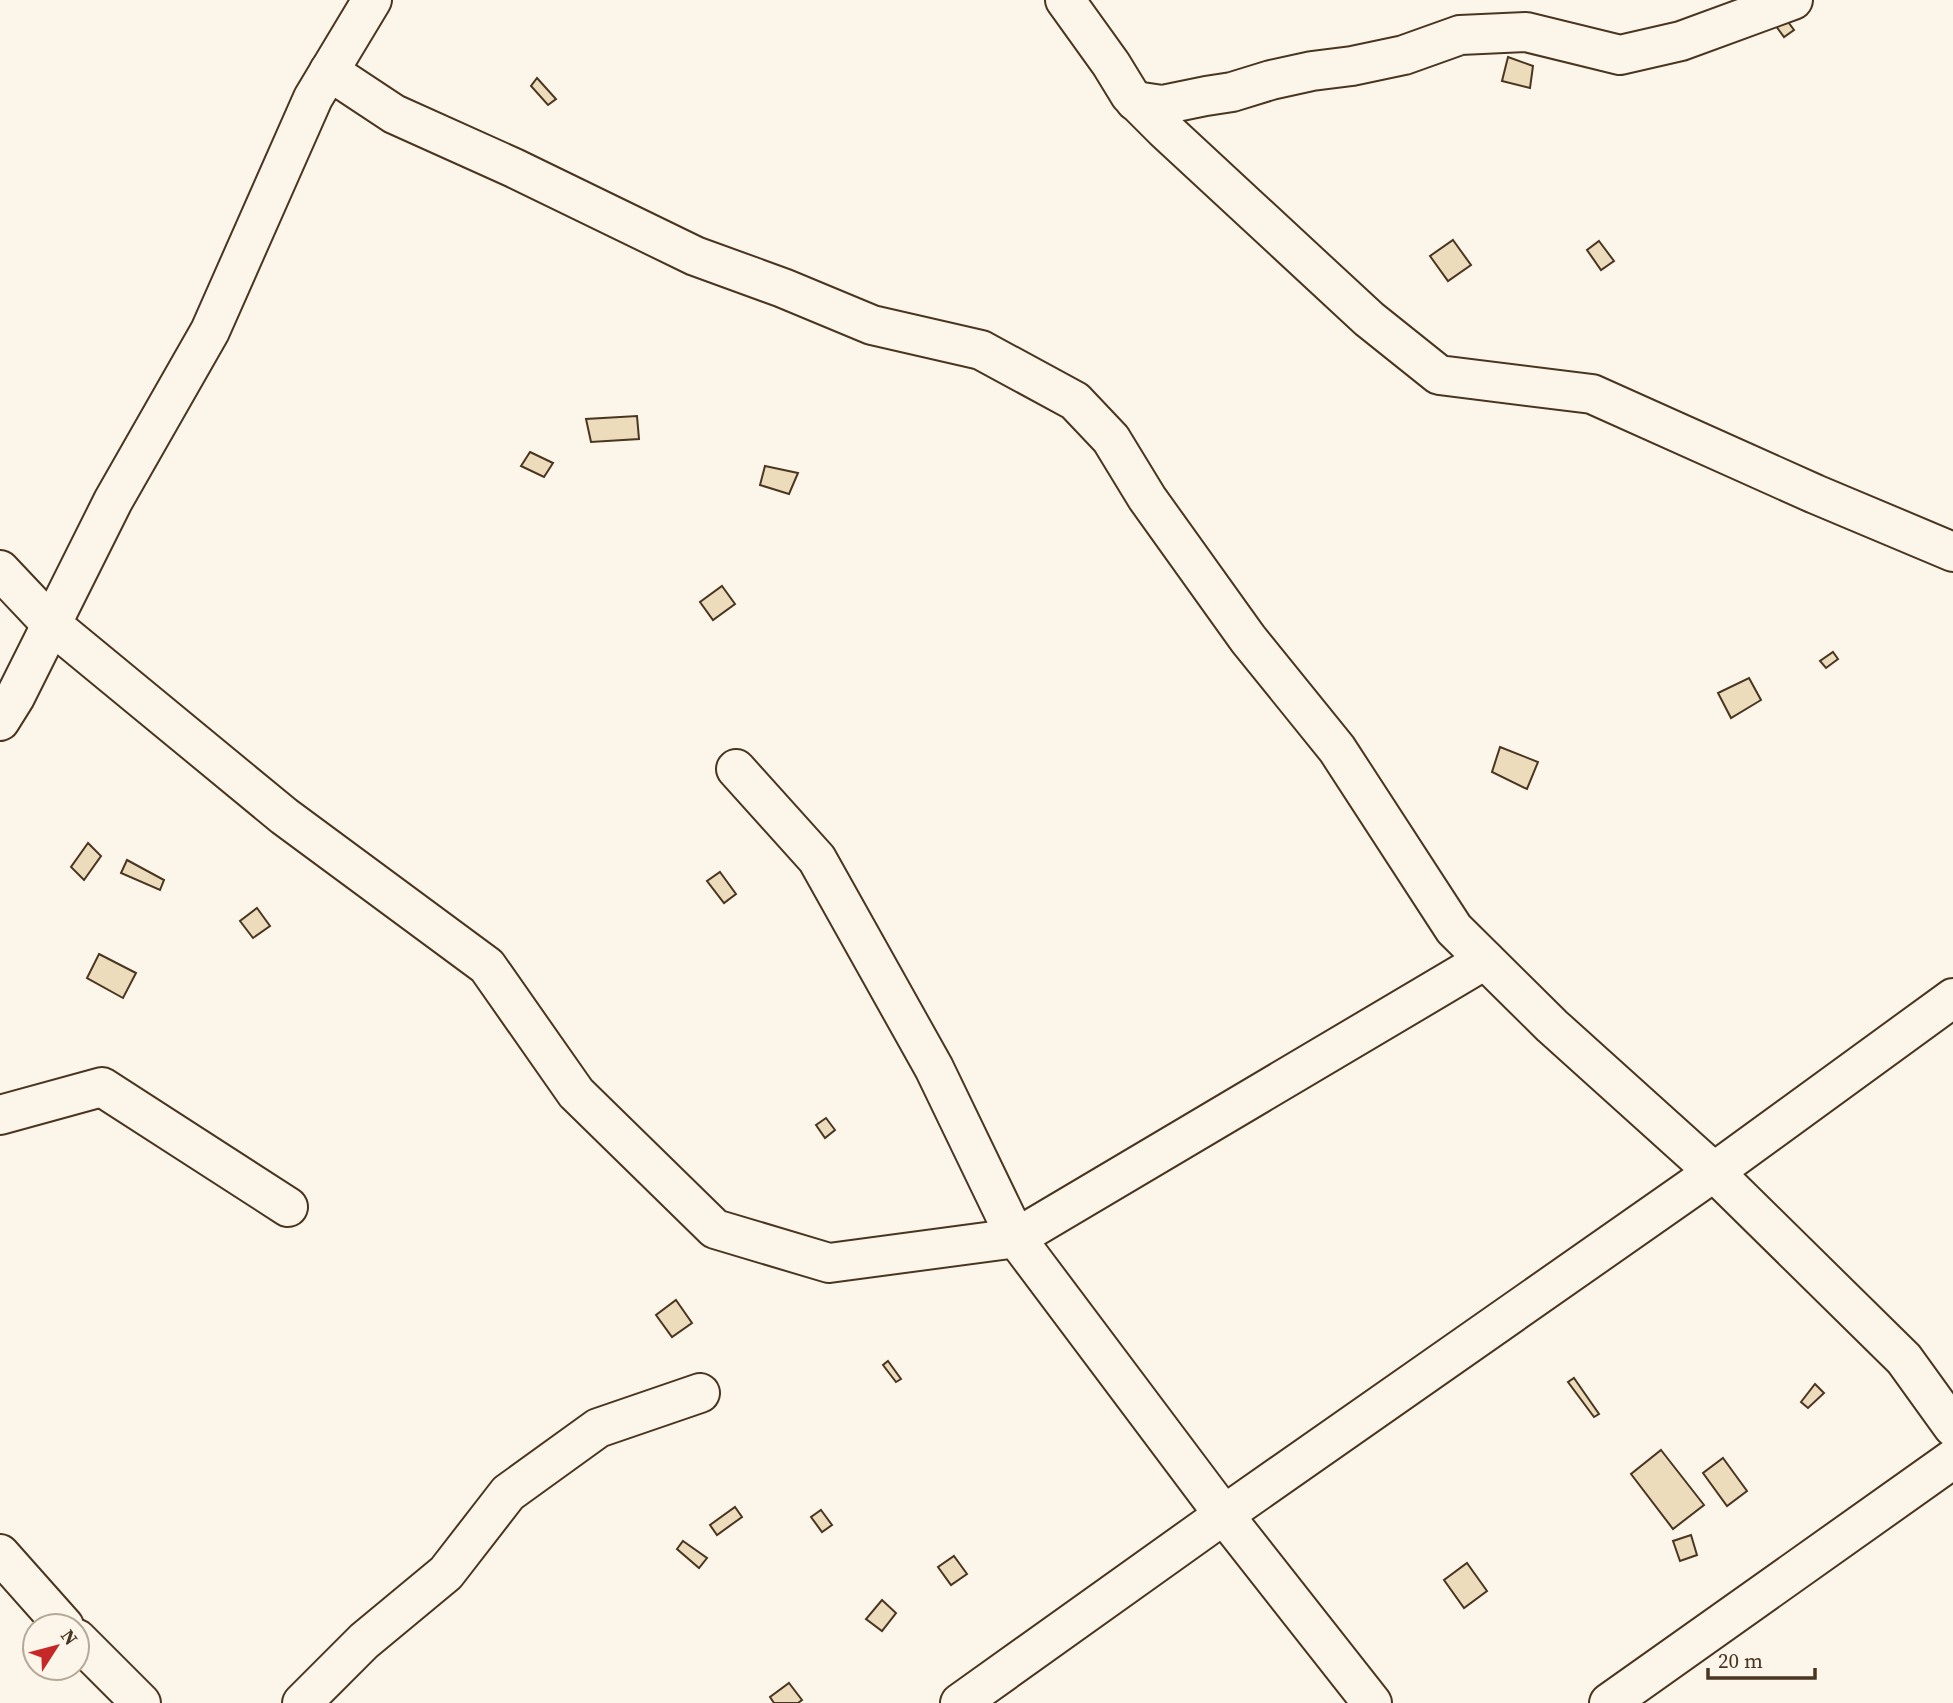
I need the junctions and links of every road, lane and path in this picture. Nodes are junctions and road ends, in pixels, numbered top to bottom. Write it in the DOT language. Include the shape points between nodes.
graph roads {
  1 [pos="372,0"];
  2 [pos="1065,0"];
  3 [pos="1793,0"];
  4 [pos="329,71"];
  5 [pos="1135,101"];
  6 [pos="1953,552"];
  7 [pos="0,570"];
  8 [pos="51,624"];
  9 [pos="0,721"];
  10 [pos="736,769"];
  11 [pos="1485,960"];
  12 [pos="1953,998"];
  13 [pos="0,1115"];
  14 [pos="1714,1172"];
  15 [pos="288,1207"];
  16 [pos="1016,1238"];
  17 [pos="700,1394"];
  18 [pos="1953,1427"];
  19 [pos="1953,1459"];
  20 [pos="1224,1515"];
  21 [pos="0,1554"];
  22 [pos="0,1600"];
  23 [pos="28,1612"];
  24 [pos="51,1612"];
  25 [pos="91,1654"];
  26 [pos="141,1703"];
  27 [pos="302,1703"];
  28 [pos="960,1703"];
  29 [pos="1372,1703"];
  30 [pos="1609,1703"];
  1 -- 4 [label="street"];
  2 -- 5 [label="street"];
  3 -- 5 [label="street" via="1681,41 1620,55 1526,32 1460,35 1404,55 1271,80 1232,92 1162,105"];
  4 -- 8 [label="street" via="210,331 113,500"];
  4 -- 11 [label="street" via="394,114 695,256 872,325 981,350 1075,401 1111,439 1147,498 1248,639 1338,748 1454,929"];
  5 -- 6 [label="street" via="1369,319 1438,375 1592,394"];
  7 -- 8 [label="street"];
  8 -- 9 [label="street"];
  8 -- 16 [label="street" via="285,816 487,966 576,1093 715,1229 830,1263"];
  10 -- 16 [label="street" via="817,859 934,1068"];
  11 -- 14 [label="street" via="1552,1027"];
  11 -- 16 [label="street"];
  12 -- 14 [label="street"];
  13 -- 15 [label="street" via="102,1087"];
  14 -- 18 [label="street" via="1904,1359"];
  14 -- 20 [label="street"];
  16 -- 20 [label="street"];
  17 -- 27 [label="street" via="597,1428 509,1493 446,1573 364,1641"];
  19 -- 30 [label="street"];
  20 -- 28 [label="street"];
  20 -- 29 [label="street"];
  21 -- 24 [label="street"];
  22 -- 23 [label="street"];
  25 -- 26 [label="street"];
}
